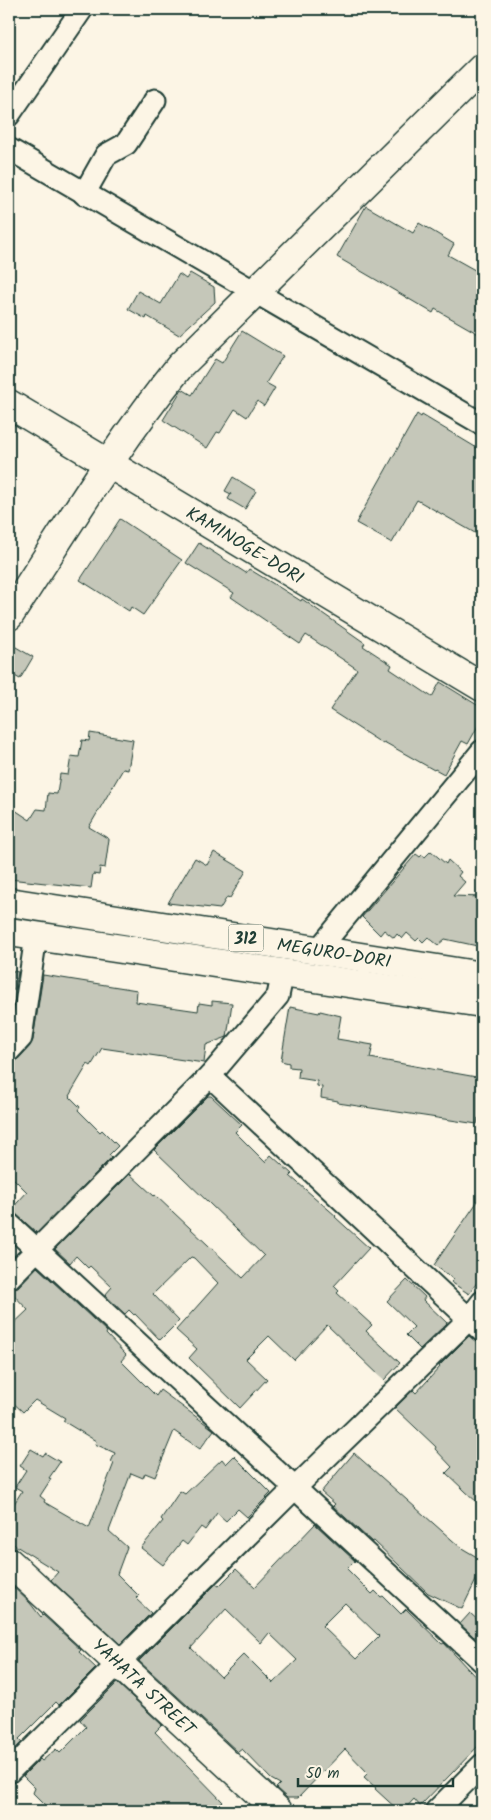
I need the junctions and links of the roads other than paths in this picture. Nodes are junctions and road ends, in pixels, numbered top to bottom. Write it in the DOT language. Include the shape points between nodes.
graph roads {
  1 [pos="82,9"];
  2 [pos="482,68"];
  3 [pos="155,100"];
  4 [pos="9,115"];
  5 [pos="9,149"];
  6 [pos="84,194"];
  7 [pos="255,292"];
  8 [pos="9,404"];
  9 [pos="482,424"];
  10 [pos="109,463"];
  11 [pos="9,616"];
  12 [pos="482,687"];
  13 [pos="482,751"];
  14 [pos="9,902"];
  15 [pos="9,932"];
  16 [pos="36,936"];
  17 [pos="319,949"];
  18 [pos="283,972"];
  19 [pos="482,976"];
  20 [pos="482,1003"];
  21 [pos="9,1050"];
  22 [pos="210,1076"];
  23 [pos="9,1224"];
  24 [pos="37,1250"];
  25 [pos="9,1278"];
  26 [pos="482,1302"];
  27 [pos="476,1325"];
  28 [pos="295,1488"];
  29 [pos="9,1562"];
  30 [pos="482,1661"];
  31 [pos="118,1664"];
  32 [pos="482,1765"];
  33 [pos="9,1772"];
  34 [pos="278,1811"];
  35 [pos="436,1811"];
  1 -- 4 [label="street"];
  2 -- 7 [label="street"];
  3 -- 6 [label="street" via="126,144 106,155"];
  5 -- 6 [label="street"];
  6 -- 7 [label="street"];
  7 -- 9 [label="street"];
  7 -- 10 [label="street" via="180,366"];
  8 -- 10 [label="street, KAMINOGE-DORI"];
  10 -- 11 [label="street"];
  10 -- 12 [label="street, KAMINOGE-DORI"];
  13 -- 17 [label="street"];
  14 -- 17 [label="street, MEGURO-DORI / 312"];
  15 -- 16 [label="street, MEGURO-DORI / 312"];
  16 -- 18 [label="street, MEGURO-DORI / 312"];
  16 -- 21 [label="street" via="20,1038"];
  17 -- 19 [label="street, MEGURO-DORI / 312"];
  18 -- 20 [label="street, MEGURO-DORI / 312"];
  18 -- 22 [label="street" via="278,996"];
  22 -- 24 [label="street"];
  22 -- 27 [label="street"];
  23 -- 24 [label="street"];
  24 -- 25 [label="street"];
  24 -- 28 [label="street"];
  26 -- 27 [label="street"];
  27 -- 28 [label="street"];
  28 -- 30 [label="street"];
  28 -- 31 [label="street"];
  29 -- 31 [label="street, YAHATA STREET"];
  31 -- 33 [label="street"];
  31 -- 34 [label="street, YAHATA STREET"];
  32 -- 35 [label="street"];
}
